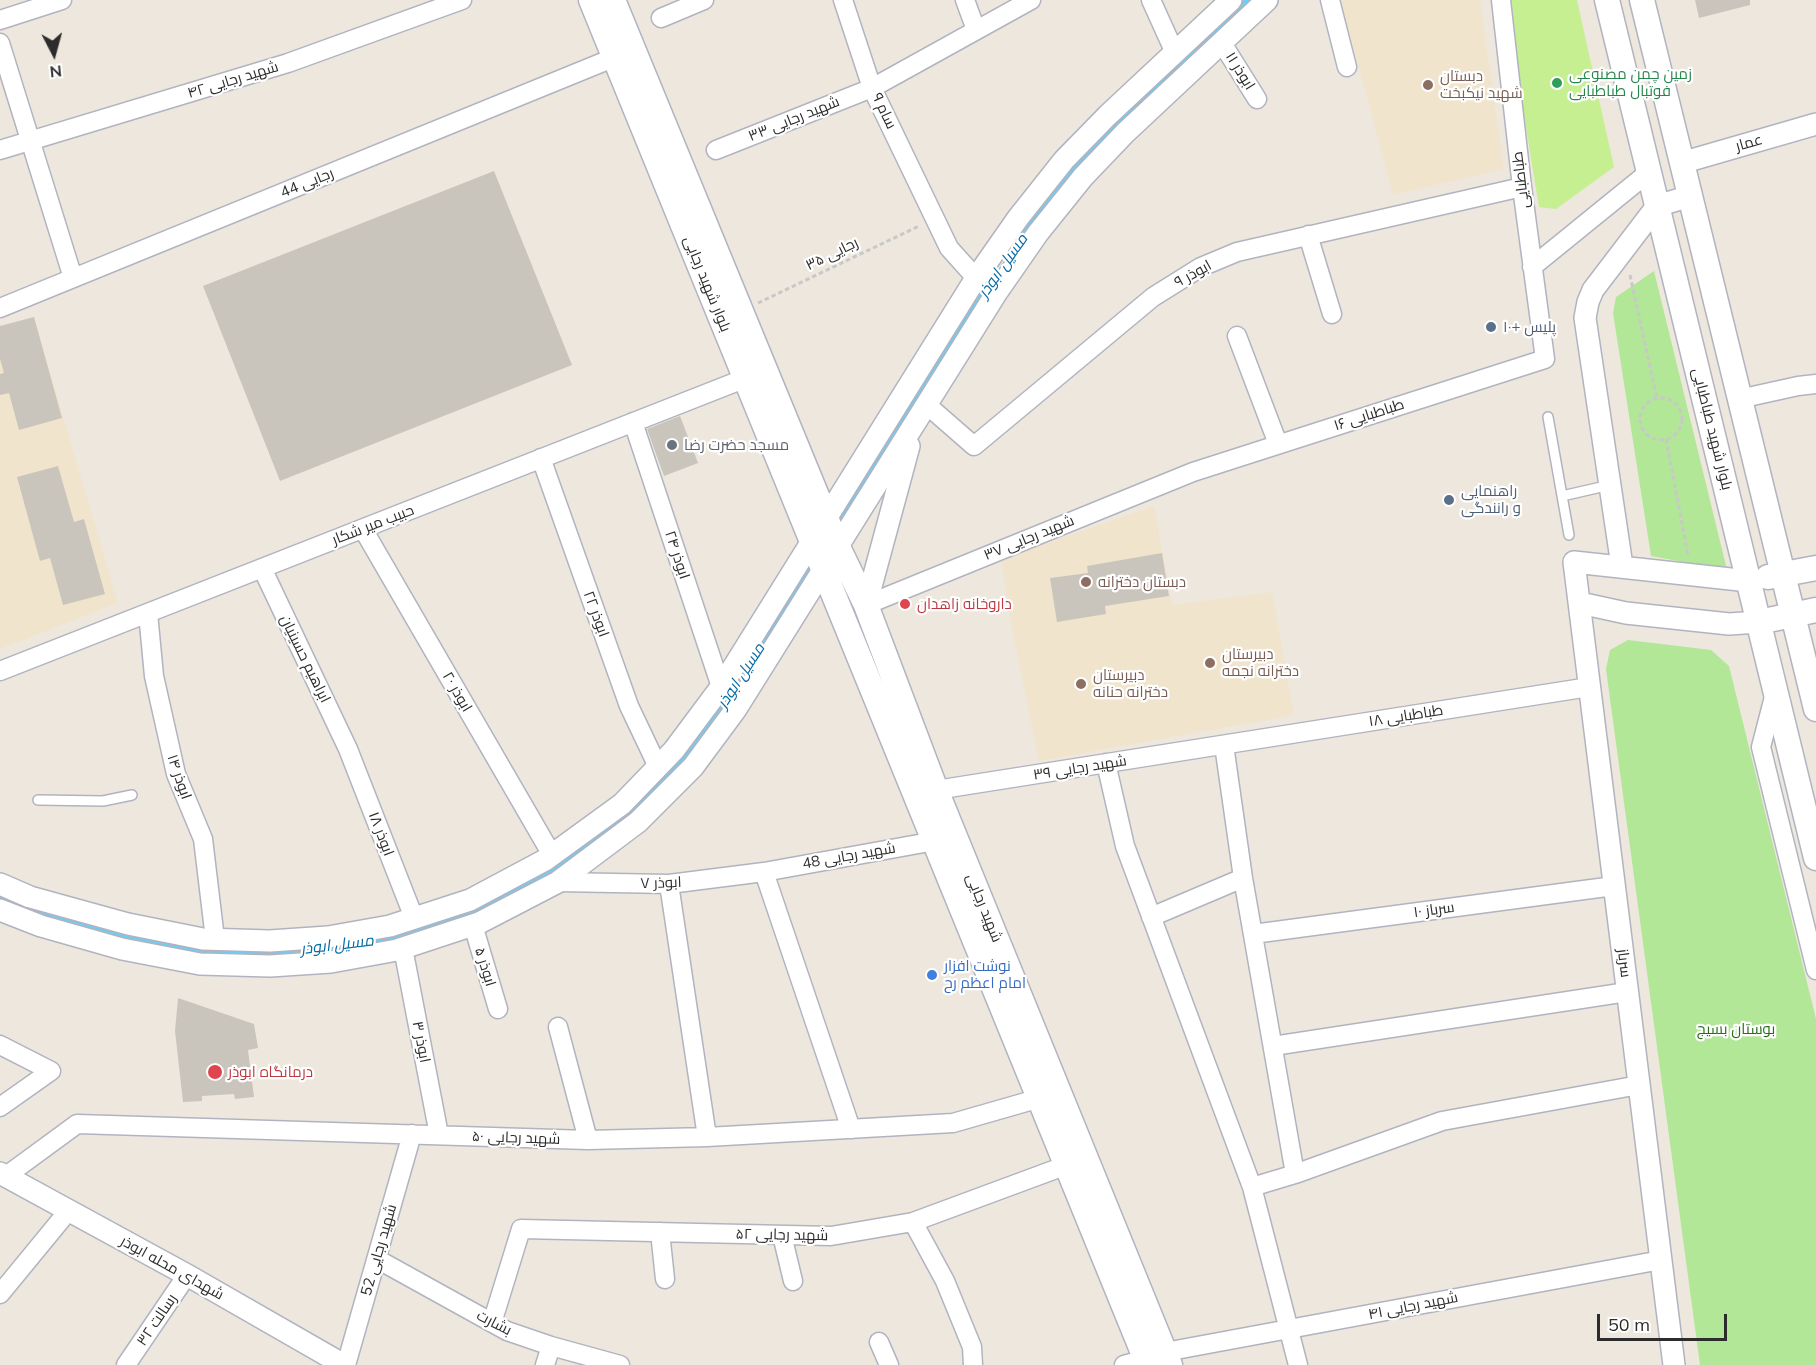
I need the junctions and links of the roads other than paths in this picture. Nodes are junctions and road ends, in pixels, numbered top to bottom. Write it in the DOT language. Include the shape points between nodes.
graph roads {
  1 [pos="62,0"];
  2 [pos="462,0"];
  3 [pos="591,0"];
  4 [pos="613,0"];
  5 [pos="704,0"];
  6 [pos="843,0"];
  7 [pos="965,0"];
  8 [pos="1031,0"];
  9 [pos="1150,0"];
  10 [pos="1231,0"];
  11 [pos="1268,0"];
  12 [pos="1330,0"];
  13 [pos="1501,0"];
  14 [pos="1607,0"];
  15 [pos="1642,0"];
  16 [pos="661,18"];
  17 [pos="0,20"];
  18 [pos="976,30"];
  19 [pos="1222,43"];
  20 [pos="1175,53"];
  21 [pos="2,55"];
  22 [pos="613,58"];
  23 [pos="1347,66"];
  24 [pos="872,88"];
  25 [pos="1257,99"];
  26 [pos="1816,124"];
  27 [pos="31,141"];
  28 [pos="0,150"];
  29 [pos="716,150"];
  30 [pos="1681,162"];
  31 [pos="1648,172"];
  32 [pos="1522,187"];
  33 [pos="1690,196"];
  34 [pos="1657,206"];
  35 [pos="1308,236"];
  36 [pos="1532,267"];
  37 [pos="73,278"];
  38 [pos="976,278"];
  39 [pos="0,308"];
  40 [pos="1332,314"];
  41 [pos="1237,336"];
  42 [pos="1545,359"];
  43 [pos="746,378"];
  44 [pos="1816,384"];
  45 [pos="1739,399"];
  46 [pos="927,405"];
  47 [pos="1548,417"];
  48 [pos="633,422"];
  49 [pos="915,424"];
  50 [pos="1278,444"];
  51 [pos="541,458"];
  52 [pos="1193,472"];
  53 [pos="1610,485"];
  54 [pos="1562,496"];
  55 [pos="826,519"];
  56 [pos="363,529"];
  57 [pos="1569,535"];
  58 [pos="813,540"];
  59 [pos="838,547"];
  60 [pos="1622,566"];
  61 [pos="262,568"];
  62 [pos="824,568"];
  63 [pos="1816,568"];
  64 [pos="1782,574"];
  65 [pos="1749,581"];
  66 [pos="1580,603"];
  67 [pos="866,604"];
  68 [pos="148,613"];
  69 [pos="1804,613"];
  70 [pos="1759,622"];
  71 [pos="0,671"];
  72 [pos="721,687"];
  73 [pos="1589,687"];
  74 [pos="1776,691"];
  75 [pos="1816,709"];
  76 [pos="1224,745"];
  77 [pos="348,749"];
  78 [pos="1106,763"];
  79 [pos="658,766"];
  80 [pos="936,790"];
  81 [pos="132,795"];
  82 [pos="38,800"];
  83 [pos="935,841"];
  84 [pos="552,855"];
  85 [pos="1816,858"];
  86 [pos="764,872"];
  87 [pos="1243,878"];
  88 [pos="558,882"];
  89 [pos="0,884"];
  90 [pos="669,884"];
  91 [pos="1614,886"];
  92 [pos="0,910"];
  93 [pos="1151,916"];
  94 [pos="414,918"];
  95 [pos="473,925"];
  96 [pos="1253,934"];
  97 [pos="215,939"];
  98 [pos="403,948"];
  99 [pos="1816,970"];
  100 [pos="1627,992"];
  101 [pos="498,1008"];
  102 [pos="558,1027"];
  103 [pos="0,1045"];
  104 [pos="1273,1046"];
  105 [pos="1639,1085"];
  106 [pos="1040,1098"];
  107 [pos="0,1107"];
  108 [pos="851,1129"];
  109 [pos="412,1134"];
  110 [pos="439,1135"];
  111 [pos="707,1137"];
  112 [pos="588,1140"];
  113 [pos="1067,1165"];
  114 [pos="3,1174"];
  115 [pos="1295,1174"];
  116 [pos="1252,1187"];
  117 [pos="69,1210"];
  118 [pos="913,1222"];
  119 [pos="660,1232"];
  120 [pos="782,1235"];
  121 [pos="377,1259"];
  122 [pos="1661,1260"];
  123 [pos="187,1275"];
  124 [pos="665,1279"];
  125 [pos="793,1281"];
  126 [pos="0,1294"];
  127 [pos="492,1323"];
  128 [pos="1288,1329"];
  129 [pos="879,1342"];
  130 [pos="551,1346"];
  131 [pos="1151,1361"];
  132 [pos="133,1363"];
  133 [pos="345,1365"];
  134 [pos="544,1365"];
  135 [pos="620,1365"];
  136 [pos="889,1365"];
  137 [pos="973,1365"];
  138 [pos="1298,1365"];
  139 [pos="1674,1365"];
  1 -- 17 [label="street"];
  2 -- 27 [label="street, شهید رجایی ۴۲" via="288,63"];
  3 -- 22 [label="main road, بلوار شهید رجایی"];
  4 -- 55 [label="main road, بلوار شهید رجایی"];
  5 -- 16 [label="street"];
  6 -- 24 [label="street, سام ۹"];
  7 -- 18 [label="street"];
  8 -- 18 [label="street, شهید رجایی ۳۳"];
  9 -- 20 [label="street"];
  10 -- 20 [label="street"];
  11 -- 19 [label="street"];
  12 -- 23 [label="street"];
  13 -- 32 [label="street, طباطبایی"];
  14 -- 31 [label="main road, بلوار شهید طباطبایی"];
  15 -- 30 [label="main road"];
  18 -- 24 [label="street, شهید رجایی ۳۳"];
  19 -- 25 [label="street, ابوذر ۱۱"];
  19 -- 46 [label="street" via="1083,177 1004,282"];
  20 -- 38 [label="street" via="1065,160"];
  21 -- 27 [label="street"];
  22 -- 37 [label="street, رجایی 44"];
  22 -- 43 [label="main road, بلوار شهید رجایی"];
  24 -- 29 [label="street, شهید رجایی ۳۳"];
  24 -- 38 [label="street, سام ۹" via="949,248"];
  26 -- 30 [label="street, عمار"];
  27 -- 28 [label="street, شهید رجایی ۴۲"];
  27 -- 37 [label="street"];
  30 -- 31 [label="main road"];
  30 -- 33 [label="main road"];
  31 -- 34 [label="main road, بلوار شهید طباطبایی"];
  31 -- 36 [label="street"];
  32 -- 35 [label="street, ابوذر ۹"];
  32 -- 36 [label="street, طباطبایی"];
  33 -- 34 [label="street"];
  33 -- 45 [label="main road"];
  34 -- 53 [label="street" via="1593,290 1585,318"];
  34 -- 65 [label="main road, بلوار شهید طباطبایی"];
  35 -- 40 [label="street"];
  35 -- 46 [label="street, ابوذر ۹" via="1237,252 1201,267 1153,297 974,446"];
  36 -- 42 [label="street, طباطبایی"];
  37 -- 39 [label="street, رجایی 44"];
  38 -- 55 [label="street"];
  41 -- 50 [label="street"];
  42 -- 50 [label="street, طباطبایی ۱۶"];
  43 -- 48 [label="street, حبیب میر شکار"];
  43 -- 58 [label="main road, بلوار شهید رجایی"];
  44 -- 45 [label="street"];
  45 -- 64 [label="main road"];
  46 -- 49 [label="street"];
  47 -- 54 [label="lane"];
  48 -- 51 [label="street, حبیب میر شکار"];
  48 -- 72 [label="street, ابوذر ۲۴"];
  49 -- 59 [label="street"];
  49 -- 67 [label="street"];
  50 -- 52 [label="street, طباطبایی ۱۶"];
  51 -- 56 [label="street, حبیب میر شکار"];
  51 -- 79 [label="street, ابوذر ۲۲" via="629,706"];
  52 -- 67 [label="street, شهید رجایی ۳۷"];
  53 -- 54 [label="lane"];
  53 -- 60 [label="street"];
  54 -- 57 [label="lane"];
  55 -- 58 [label="street"];
  55 -- 59 [label="main road, شهید رجایی"];
  56 -- 61 [label="street, حبیب میر شکار"];
  56 -- 84 [label="street, ابوذر ۲۰"];
  58 -- 62 [label="main road, بلوار شهید رجایی"];
  58 -- 72 [label="street"];
  59 -- 62 [label="street"];
  59 -- 67 [label="main road, شهید رجایی"];
  60 -- 65 [label="street"];
  60 -- 66 [label="street, سرباز" via="1574,562"];
  61 -- 68 [label="street, حبیب میر شکار"];
  61 -- 77 [label="street, ابراهیم حسینیان"];
  62 -- 83 [label="main road, شهید رجایی"];
  62 -- 88 [label="street" via="736,709 693,767 638,822"];
  63 -- 64 [label="main road"];
  64 -- 65 [label="main road"];
  64 -- 69 [label="main road"];
  65 -- 70 [label="main road, بلوار شهید طباطبایی"];
  66 -- 70 [label="street" via="1626,613 1729,624"];
  66 -- 73 [label="street, سرباز"];
  67 -- 80 [label="main road, شهید رجایی"];
  68 -- 71 [label="street, حبیب میر شکار"];
  68 -- 97 [label="street, ابوذر ۱۴" via="154,676 176,774 203,838"];
  69 -- 70 [label="main road"];
  69 -- 75 [label="main road"];
  70 -- 74 [label="main road, بلوار شهید طباطبایی"];
  72 -- 79 [label="street"];
  73 -- 76 [label="street, طباطبایی ۱۸"];
  73 -- 91 [label="street, سرباز"];
  74 -- 85 [label="main road, بلوار شهید طباطبایی"];
  74 -- 99 [label="street" via="1761,747"];
  76 -- 78 [label="street, شهید رجایی ۳۹"];
  76 -- 87 [label="street"];
  77 -- 94 [label="street, ابوذر ۱۸"];
  78 -- 80 [label="street, شهید رجایی ۳۹"];
  78 -- 93 [label="street" via="1125,846"];
  79 -- 84 [label="street" via="622,804"];
  80 -- 131 [label="main road, شهید رجایی"];
  81 -- 82 [label="lane" via="103,801"];
  83 -- 86 [label="street, شهید رجایی 48"];
  83 -- 106 [label="main road, شهید رجایی"];
  84 -- 94 [label="street" via="470,900"];
  86 -- 90 [label="street, ابوذر ۷"];
  86 -- 108 [label="street"];
  87 -- 93 [label="street"];
  87 -- 96 [label="street"];
  88 -- 90 [label="street, ابوذر ۷"];
  88 -- 95 [label="street"];
  89 -- 97 [label="street" via="30,897 128,924"];
  90 -- 111 [label="street"];
  91 -- 96 [label="street, سرباز ۱۰"];
  91 -- 100 [label="street, سرباز"];
  92 -- 98 [label="street" via="122,949 200,964 270,966 331,962"];
  93 -- 116 [label="street"];
  94 -- 97 [label="street" via="328,937"];
  95 -- 98 [label="street"];
  95 -- 101 [label="street, ابوذر ۵"];
  96 -- 104 [label="street"];
  98 -- 110 [label="street, ابوذر ۳"];
  100 -- 104 [label="street"];
  100 -- 105 [label="street, سرباز"];
  102 -- 112 [label="street"];
  103 -- 107 [label="street" via="51,1071"];
  104 -- 115 [label="street"];
  105 -- 115 [label="street" via="1442,1121"];
  105 -- 122 [label="street, سرباز"];
  106 -- 108 [label="street, شهید رجایی ۵۰" via="952,1123"];
  106 -- 113 [label="main road, شهید رجایی"];
  108 -- 111 [label="street, شهید رجایی ۵۰"];
  109 -- 110 [label="street, شهید رجایی ۵۰"];
  109 -- 114 [label="street, شهید رجایی ۵۰" via="77,1124"];
  109 -- 121 [label="street, شهید رجایی 52"];
  110 -- 112 [label="street, شهید رجایی ۵۰"];
  111 -- 112 [label="street, شهید رجایی ۵۰"];
  113 -- 118 [label="street, شهید رجایی ۵۲"];
  113 -- 131 [label="main road, شهید رجایی"];
  114 -- 117 [label="street, شهدای محله ابوذر"];
  115 -- 116 [label="street"];
  116 -- 128 [label="street"];
  117 -- 123 [label="street, شهدای محله ابوذر"];
  117 -- 126 [label="street"];
  118 -- 120 [label="street, شهید رجایی ۵۲" via="831,1236"];
  118 -- 137 [label="street" via="945,1281 972,1347"];
  119 -- 120 [label="street, شهید رجایی ۵۲"];
  119 -- 124 [label="street"];
  119 -- 127 [label="street, شهید رجایی ۵۲" via="521,1228"];
  120 -- 125 [label="street"];
  121 -- 127 [label="street, بشارت"];
  121 -- 133 [label="street, شهید رجایی 52"];
  122 -- 128 [label="street, شهید رجایی ۴۱"];
  122 -- 139 [label="street, سرباز"];
  123 -- 132 [label="street, رسالت ۳۲"];
  123 -- 133 [label="street, شهدای محله ابوذر"];
  127 -- 130 [label="street, بشارت"];
  128 -- 131 [label="street, شهید رجایی ۴۱"];
  128 -- 138 [label="street"];
  129 -- 136 [label="street"];
  130 -- 134 [label="street"];
  130 -- 135 [label="street, بشارت"];
}
